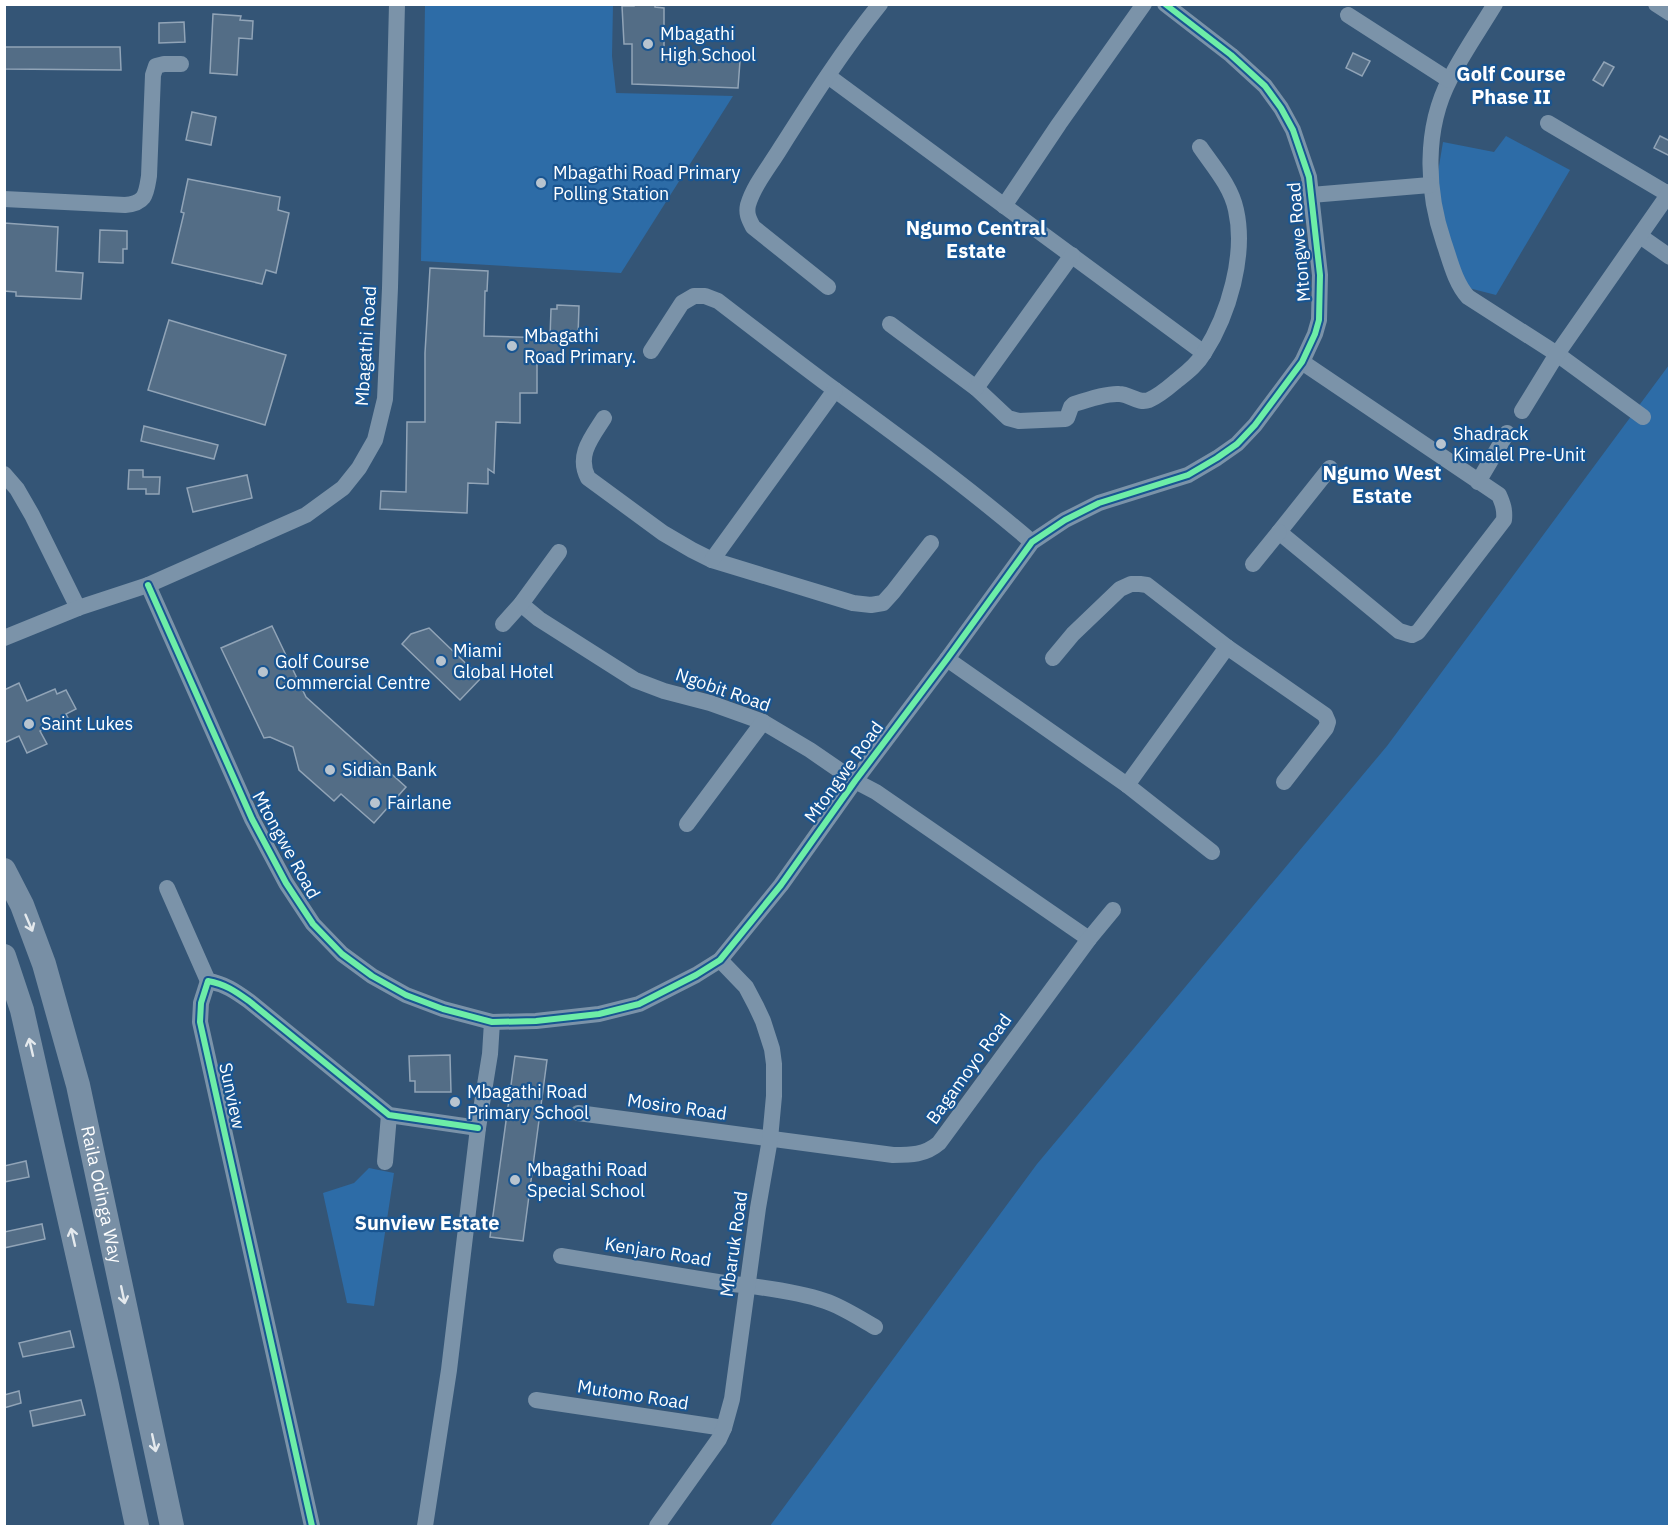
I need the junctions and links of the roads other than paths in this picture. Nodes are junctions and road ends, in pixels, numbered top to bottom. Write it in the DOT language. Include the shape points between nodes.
graph roads {
  1 [pos="397,4"];
  2 [pos="880,4"];
  3 [pos="1144,4"];
  4 [pos="1165,4"];
  5 [pos="1495,4"];
  6 [pos="1656,4"];
  7 [pos="1670,13"];
  8 [pos="1347,15"];
  9 [pos="181,64"];
  10 [pos="828,76"];
  11 [pos="1449,80"];
  12 [pos="1548,123"];
  13 [pos="1200,147"];
  14 [pos="1430,185"];
  15 [pos="1669,193"];
  16 [pos="1311,195"];
  17 [pos="4,199"];
  18 [pos="1004,206"];
  19 [pos="1640,236"];
  20 [pos="1072,255"];
  21 [pos="1670,257"];
  22 [pos="828,287"];
  23 [pos="890,324"];
  24 [pos="651,351"];
  25 [pos="1204,353"];
  26 [pos="1557,354"];
  27 [pos="1302,363"];
  28 [pos="976,388"];
  29 [pos="835,390"];
  30 [pos="1522,411"];
  31 [pos="1643,417"];
  32 [pos="604,418"];
  33 [pos="1508,433"];
  34 [pos="1330,468"];
  35 [pos="4,474"];
  36 [pos="1478,482"];
  37 [pos="1279,532"];
  38 [pos="1032,542"];
  39 [pos="931,543"];
  40 [pos="559,552"];
  41 [pos="712,560"];
  42 [pos="1253,564"];
  43 [pos="148,585"];
  44 [pos="520,604"];
  45 [pos="78,608"];
  46 [pos="503,624"];
  47 [pos="4,638"];
  48 [pos="1227,647"];
  49 [pos="1053,658"];
  50 [pos="947,659"];
  51 [pos="763,722"];
  52 [pos="855,782"];
  53 [pos="1284,782"];
  54 [pos="1127,785"];
  55 [pos="687,824"];
  56 [pos="1212,852"];
  57 [pos="4,870"];
  58 [pos="168,888"];
  59 [pos="1113,910"];
  60 [pos="1089,939"];
  61 [pos="4,956"];
  62 [pos="720,960"];
  63 [pos="208,981"];
  64 [pos="492,1022"];
  65 [pos="578,1113"];
  66 [pos="389,1115"];
  67 [pos="478,1128"];
  68 [pos="770,1139"];
  69 [pos="385,1162"];
  70 [pos="561,1256"];
  71 [pos="748,1286"];
  72 [pos="875,1327"];
  73 [pos="142,1386"];
  74 [pos="109,1397"];
  75 [pos="536,1400"];
  76 [pos="724,1428"];
  77 [pos="137,1527"];
  78 [pos="172,1527"];
  79 [pos="312,1527"];
  80 [pos="425,1527"];
  81 [pos="657,1527"];
  1 -- 43 [label="street, Mbagathi Road" via="387,369 385,399 375,440 343,488 306,515"];
  2 -- 10 [label="street"];
  3 -- 18 [label="street"];
  4 -- 16 [label="street, Mtongwe Road" via="1265,86 1293,130"];
  5 -- 11 [label="street"];
  6 -- 7 [label="street"];
  8 -- 11 [label="street"];
  9 -- 17 [label="street" via="156,66 153,75 149,176 142,200 125,205"];
  10 -- 18 [label="street"];
  10 -- 22 [label="street" via="756,187 747,217 753,227"];
  11 -- 14 [label="street" via="1433,133"];
  12 -- 15 [label="street"];
  13 -- 25 [label="street" via="1229,190 1240,238 1226,306"];
  14 -- 16 [label="street"];
  14 -- 26 [label="street" via="1440,231 1465,294"];
  15 -- 19 [label="street"];
  16 -- 27 [label="street, Mtongwe Road" via="1320,304 1315,334"];
  18 -- 20 [label="street"];
  19 -- 21 [label="street"];
  19 -- 26 [label="street"];
  20 -- 25 [label="street"];
  20 -- 28 [label="street"];
  23 -- 28 [label="street"];
  24 -- 29 [label="street" via="682,303 694,296 705,296 718,301"];
  25 -- 28 [label="street" via="1169,388 1150,399 1142,401 1115,394 1074,404 1065,419 1008,418"];
  26 -- 30 [label="street"];
  26 -- 31 [label="street"];
  27 -- 36 [label="street"];
  27 -- 38 [label="street, Mtongwe Road" via="1255,425 1217,458 1188,475 1099,503"];
  29 -- 38 [label="street" via="988,504"];
  29 -- 41 [label="street"];
  32 -- 41 [label="street" via="584,455 588,478 663,532"];
  33 -- 36 [label="street"];
  34 -- 37 [label="street"];
  35 -- 45 [label="street" via="32,514"];
  36 -- 37 [label="street" via="1498,495 1505,511 1504,520 1412,635 1399,631"];
  37 -- 42 [label="street"];
  38 -- 50 [label="street, Mtongwe Road"];
  39 -- 41 [label="street" via="883,603 871,605"];
  40 -- 44 [label="street"];
  43 -- 45 [label="street, Mbagathi Road"];
  43 -- 64 [label="street, Mtongwe Road" via="252,819 313,924 342,954 406,995"];
  44 -- 46 [label="street"];
  44 -- 51 [label="street, Ngobit Road" via="635,680"];
  45 -- 47 [label="street, Mbagathi Road"];
  48 -- 49 [label="street" via="1147,585 1131,584 1120,589 1072,634"];
  48 -- 53 [label="street" via="1325,716 1328,722"];
  48 -- 54 [label="street"];
  50 -- 52 [label="street, Mtongwe Road"];
  50 -- 54 [label="street"];
  51 -- 52 [label="street, Ngobit Road"];
  51 -- 55 [label="street"];
  52 -- 60 [label="street, Ngobit Road" via="876,792"];
  52 -- 62 [label="street, Mtongwe Road" via="781,885"];
  54 -- 56 [label="street"];
  57 -- 73 [label="main road, Raila Odinga Way, one-way" via="34,934 55,1001 88,1131"];
  58 -- 63 [label="street"];
  59 -- 60 [label="street, Bagamoyo Road"];
  60 -- 68 [label="street, Bagamoyo Road" via="932,1149 916,1155 893,1155"];
  74 -- 61 [label="main road, Raila Odinga Way, one-way" via="22,1010"];
  62 -- 64 [label="street, Mtongwe Road" via="639,1004 571,1018"];
  62 -- 68 [label="street, Mbaruk Road" via="746,987 772,1049 774,1096"];
  63 -- 66 [label="street" via="233,989"];
  63 -- 79 [label="street, Sunview" via="200,1022"];
  64 -- 67 [label="street"];
  65 -- 68 [label="street, Mosiro Road"];
  66 -- 67 [label="street"];
  66 -- 69 [label="street"];
  67 -- 80 [label="street"];
  68 -- 71 [label="street, Mbaruk Road"];
  70 -- 71 [label="street, Kenjaro Road"];
  71 -- 72 [label="street, Kenjaro Road" via="826,1302"];
  71 -- 76 [label="street, Mbaruk Road" via="732,1399"];
  73 -- 74 [label="main road" via="141,1400 132,1405 119,1405"];
  73 -- 78 [label="main road, Raila Odinga Way, one-way"];
  74 -- 77 [label="main road, Raila Odinga Way"];
  75 -- 76 [label="street, Mutomo Road"];
  76 -- 81 [label="street, Mbaruk Road"];
}
